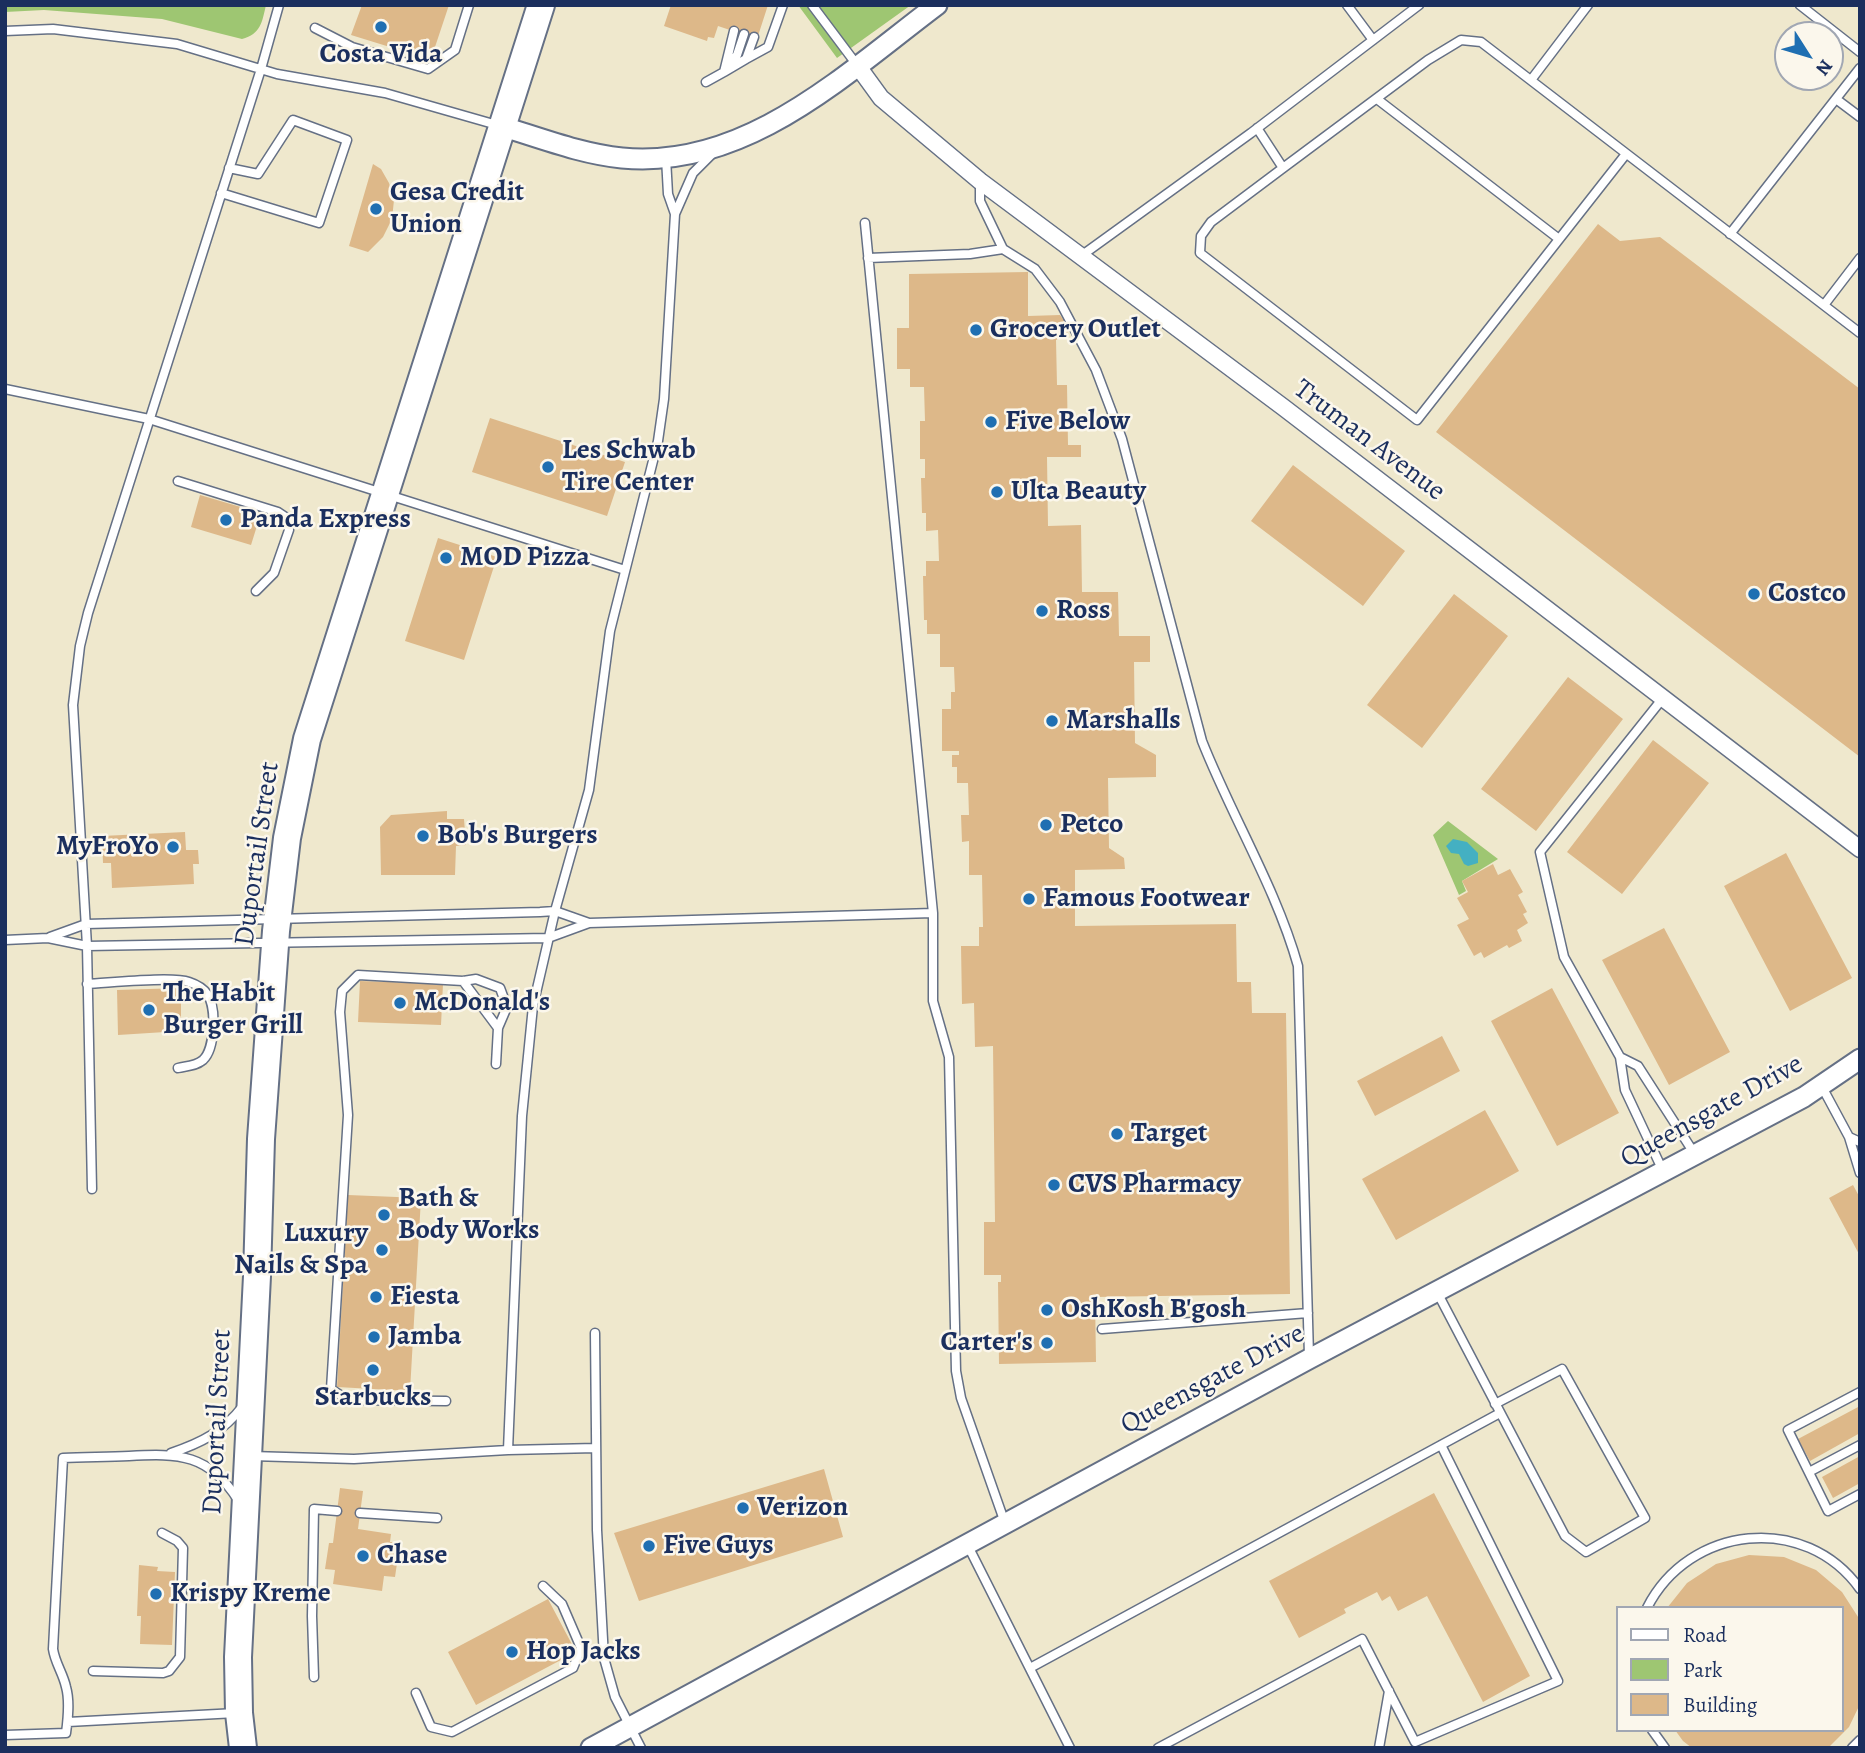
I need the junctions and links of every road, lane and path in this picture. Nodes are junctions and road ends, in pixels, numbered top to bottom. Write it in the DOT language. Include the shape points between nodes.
graph roads {
  1 [pos="279,5"];
  2 [pos="469,5"];
  3 [pos="541,5"];
  4 [pos="783,5"];
  5 [pos="812,5"];
  6 [pos="937,5"];
  7 [pos="1347,5"];
  8 [pos="1419,5"];
  9 [pos="1588,5"];
  10 [pos="1800,5"];
  11 [pos="315,28"];
  12 [pos="5,31"];
  13 [pos="734,31"];
  14 [pos="744,34"];
  15 [pos="754,37"];
  16 [pos="1373,40"];
  17 [pos="1860,52"];
  18 [pos="746,59"];
  19 [pos="857,65"];
  20 [pos="1860,68"];
  21 [pos="261,69"];
  22 [pos="724,72"];
  23 [pos="1531,80"];
  24 [pos="706,82"];
  25 [pos="1377,99"];
  26 [pos="1836,99"];
  27 [pos="1860,117"];
  28 [pos="504,127"];
  29 [pos="1257,128"];
  30 [pos="725,145"];
  31 [pos="1626,154"];
  32 [pos="666,158"];
  33 [pos="229,167"];
  34 [pos="1283,168"];
  35 [pos="980,181"];
  36 [pos="221,193"];
  37 [pos="674,214"];
  38 [pos="865,223"];
  39 [pos="1730,234"];
  40 [pos="1559,239"];
  41 [pos="1003,249"];
  42 [pos="1081,256"];
  43 [pos="869,258"];
  44 [pos="1860,258"];
  45 [pos="1824,305"];
  46 [pos="1860,333"];
  47 [pos="5,389"];
  48 [pos="149,419"];
  49 [pos="178,481"];
  50 [pos="384,493"];
  51 [pos="625,570"];
  52 [pos="256,590"];
  53 [pos="1663,698"];
  54 [pos="1860,849"];
  55 [pos="555,911"];
  56 [pos="933,913"];
  57 [pos="589,923"];
  58 [pos="86,924"];
  59 [pos="276,931"];
  60 [pos="48,938"];
  61 [pos="548,938"];
  62 [pos="5,940"];
  63 [pos="87,946"];
  64 [pos="463,981"];
  65 [pos="87,984"];
  66 [pos="498,1028"];
  67 [pos="1620,1057"];
  68 [pos="1860,1059"];
  69 [pos="496,1064"];
  70 [pos="178,1068"];
  71 [pos="1821,1085"];
  72 [pos="1849,1138"];
  73 [pos="1860,1142"];
  74 [pos="1695,1154"];
  75 [pos="1664,1171"];
  76 [pos="1860,1173"];
  77 [pos="92,1189"];
  78 [pos="1437,1292"];
  79 [pos="1308,1313"];
  80 [pos="1102,1329"];
  81 [pos="595,1333"];
  82 [pos="1309,1359"];
  83 [pos="1860,1392"];
  84 [pos="251,1396"];
  85 [pos="446,1401"];
  86 [pos="1495,1404"];
  87 [pos="1500,1413"];
  88 [pos="1441,1445"];
  89 [pos="1860,1445"];
  90 [pos="596,1448"];
  91 [pos="508,1450"];
  92 [pos="168,1454"];
  93 [pos="248,1456"];
  94 [pos="1809,1472"];
  95 [pos="1860,1494"];
  96 [pos="337,1511"];
  97 [pos="246,1513"];
  98 [pos="360,1513"];
  99 [pos="437,1518"];
  100 [pos="1005,1523"];
  101 [pos="162,1532"];
  102 [pos="967,1544"];
  103 [pos="543,1586"];
  104 [pos="1860,1589"];
  105 [pos="1648,1606"];
  106 [pos="1030,1668"];
  107 [pos="93,1671"];
  108 [pos="314,1677"];
  109 [pos="1389,1691"];
  110 [pos="416,1693"];
  111 [pos="239,1713"];
  112 [pos="68,1722"];
  113 [pos="629,1727"];
  114 [pos="1653,1732"];
  115 [pos="5,1735"];
  116 [pos="1860,1740"];
  117 [pos="243,1748"];
  118 [pos="591,1748"];
  119 [pos="640,1748"];
  120 [pos="1070,1748"];
  121 [pos="1158,1748"];
  122 [pos="1379,1748"];
  123 [pos="1665,1748"];
  124 [pos="1852,1748"];
  1 -- 21 [label="lane"];
  2 -- 11 [label="lane" via="455,50 428,69 352,47"];
  3 -- 28 [label="main road, Duportail Street"];
  4 -- 18 [label="lane" via="768,47"];
  5 -- 19 [label="lane"];
  6 -- 19 [label="street"];
  7 -- 16 [label="lane"];
  8 -- 16 [label="lane"];
  9 -- 23 [label="lane"];
  10 -- 17 [label="lane"];
  12 -- 21 [label="lane" via="53,29 177,44"];
  13 -- 22 [label="lane"];
  14 -- 22 [label="lane" via="737,55"];
  15 -- 18 [label="lane"];
  16 -- 29 [label="lane"];
  18 -- 22 [label="lane"];
  19 -- 30 [label="street" via="795,110"];
  19 -- 35 [label="street, Truman Avenue" via="881,98"];
  20 -- 26 [label="lane"];
  21 -- 28 [label="lane" via="385,93"];
  21 -- 33 [label="lane"];
  22 -- 24 [label="lane"];
  23 -- 25 [label="lane" via="1481,42 1461,40"];
  23 -- 31 [label="lane"];
  25 -- 34 [label="lane"];
  25 -- 40 [label="lane"];
  26 -- 27 [label="lane"];
  26 -- 39 [label="lane"];
  28 -- 32 [label="street" via="601,155"];
  28 -- 50 [label="main road, Duportail Street"];
  29 -- 34 [label="lane"];
  29 -- 42 [label="lane"];
  30 -- 32 [label="street"];
  30 -- 37 [label="lane" via="693,173"];
  31 -- 39 [label="lane"];
  31 -- 40 [label="lane"];
  32 -- 37 [label="lane"];
  33 -- 36 [label="lane"];
  33 -- 36 [label="lane" via="258,174 293,120 347,140 319,223"];
  34 -- 40 [label="lane" via="1211,222 1200,236 1199,253 1417,419"];
  35 -- 41 [label="lane" via="980,201"];
  35 -- 42 [label="street, Truman Avenue"];
  36 -- 48 [label="lane"];
  37 -- 51 [label="lane" via="663,410"];
  38 -- 43 [label="lane"];
  39 -- 45 [label="lane"];
  41 -- 43 [label="lane"];
  41 -- 79 [label="lane" via="1035,269 1060,302 1096,370 1122,439 1202,741 1289,931 1298,966"];
  42 -- 53 [label="street, Truman Avenue"];
  43 -- 56 [label="lane"];
  44 -- 45 [label="lane"];
  45 -- 46 [label="lane"];
  47 -- 48 [label="lane"];
  48 -- 50 [label="lane"];
  48 -- 58 [label="lane" via="80,646 74,705"];
  49 -- 52 [label="lane" via="287,517 289,530 274,573"];
  50 -- 51 [label="lane"];
  50 -- 59 [label="main road, Duportail Street" via="307,739 287,838"];
  51 -- 55 [label="lane" via="610,631 589,790"];
  53 -- 54 [label="street, Truman Avenue"];
  53 -- 67 [label="lane" via="1540,852 1564,957"];
  55 -- 57 [label="lane"];
  55 -- 59 [label="lane"];
  55 -- 61 [label="lane"];
  56 -- 57 [label="lane"];
  56 -- 100 [label="lane" via="933,1001 949,1057 956,1371 961,1398"];
  57 -- 61 [label="lane"];
  58 -- 59 [label="lane"];
  58 -- 60 [label="lane"];
  58 -- 63 [label="lane"];
  59 -- 61 [label="lane"];
  59 -- 63 [label="lane"];
  59 -- 84 [label="main road, Duportail Street" via="261,1139"];
  60 -- 62 [label="lane"];
  60 -- 63 [label="lane"];
  61 -- 91 [label="lane" via="533,1006 524,1087"];
  63 -- 65 [label="lane"];
  64 -- 66 [label="lane"];
  64 -- 66 [label="lane" via="476,979 500,988 507,1007"];
  64 -- 85 [label="lane" via="358,975 342,991 340,1012 348,1115 331,1389 348,1400"];
  65 -- 70 [label="lane" via="182,980 202,989 212,1009 212,1044 197,1065"];
  65 -- 77 [label="lane"];
  66 -- 69 [label="lane"];
  67 -- 74 [label="lane" via="1637,1066"];
  67 -- 75 [label="lane" via="1625,1090"];
  68 -- 71 [label="street, Queensgate Drive"];
  71 -- 72 [label="lane"];
  71 -- 74 [label="street, Queensgate Drive"];
  72 -- 73 [label="lane"];
  72 -- 76 [label="lane"];
  74 -- 75 [label="street, Queensgate Drive"];
  75 -- 78 [label="street, Queensgate Drive"];
  78 -- 82 [label="street, Queensgate Drive"];
  78 -- 86 [label="lane"];
  79 -- 80 [label="lane"];
  79 -- 82 [label="lane"];
  81 -- 90 [label="lane"];
  82 -- 100 [label="street, Queensgate Drive"];
  83 -- 94 [label="lane" via="1788,1430"];
  84 -- 92 [label="lane" via="216,1434"];
  84 -- 93 [label="main road, Duportail Street"];
  86 -- 87 [label="lane"];
  86 -- 87 [label="lane" via="1562,1369 1645,1518 1586,1552 1565,1536"];
  87 -- 88 [label="lane"];
  88 -- 106 [label="lane"];
  88 -- 109 [label="lane" via="1558,1681 1415,1741"];
  89 -- 94 [label="lane"];
  90 -- 91 [label="lane"];
  90 -- 113 [label="lane" via="604,1658"];
  91 -- 93 [label="lane" via="355,1458"];
  92 -- 97 [label="lane" via="211,1469"];
  92 -- 112 [label="lane" via="63,1458 52,1649 66,1683"];
  93 -- 97 [label="main road, Duportail Street"];
  94 -- 95 [label="lane" via="1828,1511"];
  96 -- 108 [label="lane" via="314,1509"];
  97 -- 111 [label="main road, Duportail Street"];
  98 -- 99 [label="lane"];
  100 -- 102 [label="street, Queensgate Drive"];
  101 -- 107 [label="lane" via="183,1548 180,1657 163,1674"];
  102 -- 106 [label="lane"];
  102 -- 113 [label="street, Queensgate Drive"];
  103 -- 110 [label="lane" via="562,1604 582,1648 573,1668 452,1732 430,1727"];
  104 -- 105 [label="lane" via="1849,1574 1813,1548 1771,1537 1728,1541 1688,1559 1656,1590"];
  106 -- 120 [label="lane"];
  109 -- 121 [label="lane" via="1362,1639"];
  109 -- 122 [label="lane"];
  111 -- 112 [label="lane"];
  111 -- 117 [label="main road, Duportail Street"];
  112 -- 115 [label="lane" via="66,1732"];
  113 -- 118 [label="street, Queensgate Drive"];
  113 -- 119 [label="lane"];
  114 -- 123 [label="lane"];
  116 -- 124 [label="lane"];
}
